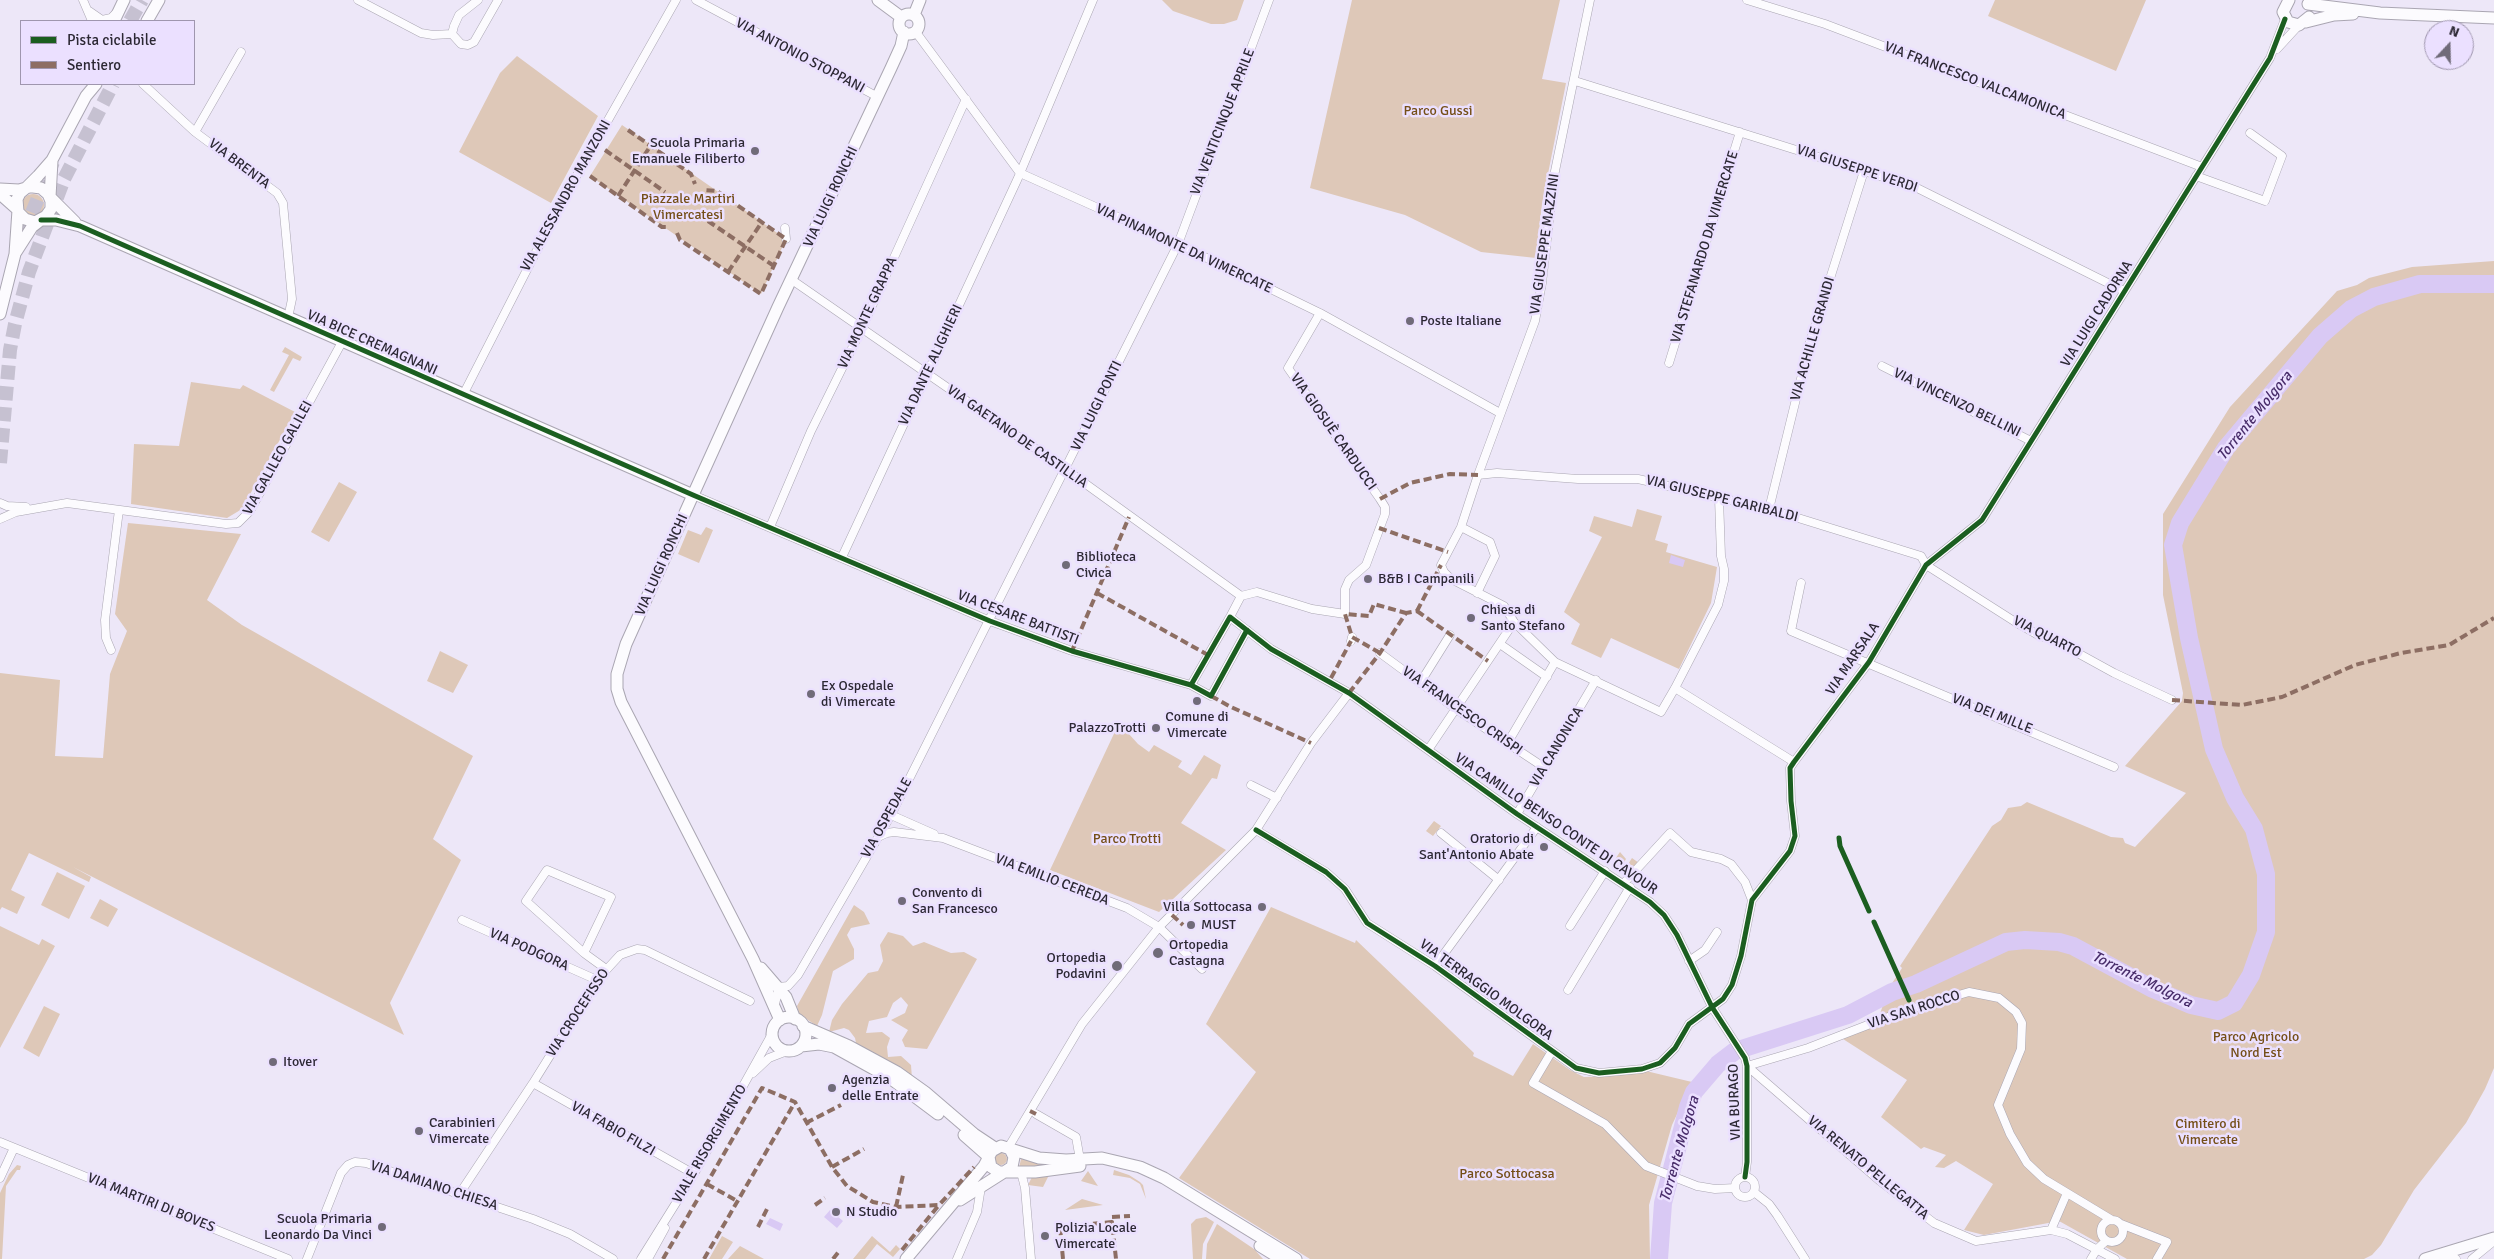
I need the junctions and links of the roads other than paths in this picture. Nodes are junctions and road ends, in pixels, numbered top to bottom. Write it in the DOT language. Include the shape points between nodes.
graph roads {
  1 [pos="83,0"];
  2 [pos="159,0"];
  3 [pos="358,0"];
  4 [pos="478,0"];
  5 [pos="498,0"];
  6 [pos="676,0"];
  7 [pos="696,0"];
  8 [pos="878,0"];
  9 [pos="920,0"];
  10 [pos="1093,0"];
  11 [pos="1268,0"];
  12 [pos="1590,0"];
  13 [pos="1747,0"];
  14 [pos="122,2"];
  15 [pos="2284,2"];
  16 [pos="2306,2"];
  17 [pos="2347,4"];
  18 [pos="88,11"];
  19 [pos="2380,13"];
  20 [pos="914,15"];
  21 [pos="901,17"];
  22 [pos="2494,18"];
  23 [pos="92,20"];
  24 [pos="114,20"];
  25 [pos="148,20"];
  26 [pos="2285,20"];
  27 [pos="2302,23"];
  28 [pos="910,32"];
  29 [pos="452,34"];
  30 [pos="241,52"];
  31 [pos="2270,58"];
  32 [pos="1575,81"];
  33 [pos="90,85"];
  34 [pos="95,85"];
  35 [pos="140,85"];
  36 [pos="144,85"];
  37 [pos="150,91"];
  38 [pos="86,96"];
  39 [pos="878,97"];
  40 [pos="966,99"];
  41 [pos="196,132"];
  42 [pos="1740,132"];
  43 [pos="2250,133"];
  44 [pos="52,160"];
  45 [pos="2202,168"];
  46 [pos="1864,171"];
  47 [pos="1020,173"];
  48 [pos="2196,176"];
  49 [pos="26,188"];
  50 [pos="0,189"];
  51 [pos="0,194"];
  52 [pos="50,197"];
  53 [pos="18,210"];
  54 [pos="40,220"];
  55 [pos="80,226"];
  56 [pos="785,228"];
  57 [pos="786,239"];
  58 [pos="1178,244"];
  59 [pos="15,254"];
  60 [pos="789,280"];
  61 [pos="2124,291"];
  62 [pos="1320,313"];
  63 [pos="0,314"];
  64 [pos="288,318"];
  65 [pos="862,328"];
  66 [pos="342,342"];
  67 [pos="1669,363"];
  68 [pos="1882,366"];
  69 [pos="927,374"];
  70 [pos="463,395"];
  71 [pos="1500,413"];
  72 [pos="2031,440"];
  73 [pos="1065,470"];
  74 [pos="1478,475"];
  75 [pos="693,495"];
  76 [pos="1719,498"];
  77 [pos="0,503"];
  78 [pos="36,508"];
  79 [pos="1769,509"];
  80 [pos="119,510"];
  81 [pos="0,519"];
  82 [pos="770,527"];
  83 [pos="1461,527"];
  84 [pos="842,557"];
  85 [pos="1926,565"];
  86 [pos="1800,583"];
  87 [pos="1477,593"];
  88 [pos="1241,596"];
  89 [pos="1230,617"];
  90 [pos="990,621"];
  91 [pos="1514,622"];
  92 [pos="1247,630"];
  93 [pos="1450,635"];
  94 [pos="1500,644"];
  95 [pos="111,650"];
  96 [pos="1380,653"];
  97 [pos="1556,662"];
  98 [pos="1869,662"];
  99 [pos="1547,677"];
  100 [pos="1596,680"];
  101 [pos="1420,683"];
  102 [pos="1192,685"];
  103 [pos="1675,688"];
  104 [pos="1349,693"];
  105 [pos="2172,700"];
  106 [pos="1456,709"];
  107 [pos="1508,744"];
  108 [pos="1428,750"];
  109 [pos="1794,762"];
  110 [pos="2114,766"];
  111 [pos="1545,768"];
  112 [pos="1251,785"];
  113 [pos="1277,798"];
  114 [pos="1517,814"];
  115 [pos="891,815"];
  116 [pos="1537,827"];
  117 [pos="1256,830"];
  118 [pos="1441,834"];
  119 [pos="876,838"];
  120 [pos="943,838"];
  121 [pos="1605,871"];
  122 [pos="1499,880"];
  123 [pos="1627,885"];
  124 [pos="1752,900"];
  125 [pos="462,920"];
  126 [pos="1570,926"];
  127 [pos="1158,927"];
  128 [pos="1717,932"];
  129 [pos="584,953"];
  130 [pos="754,959"];
  131 [pos="1689,961"];
  132 [pos="1435,966"];
  133 [pos="606,969"];
  134 [pos="1202,969"];
  135 [pos="597,980"];
  136 [pos="779,987"];
  137 [pos="1568,990"];
  138 [pos="750,1000"];
  139 [pos="774,1004"];
  140 [pos="1712,1007"];
  141 [pos="780,1020"];
  142 [pos="799,1023"];
  143 [pos="772,1034"];
  144 [pos="801,1046"];
  145 [pos="787,1051"];
  146 [pos="1552,1051"];
  147 [pos="1746,1062"];
  148 [pos="748,1078"];
  149 [pos="533,1083"];
  150 [pos="1036,1114"];
  151 [pos="0,1142"];
  152 [pos="14,1148"];
  153 [pos="1009,1148"];
  154 [pos="992,1153"];
  155 [pos="1079,1154"];
  156 [pos="1006,1171"];
  157 [pos="1021,1172"];
  158 [pos="694,1174"];
  159 [pos="1745,1177"];
  160 [pos="0,1178"];
  161 [pos="980,1187"];
  162 [pos="1735,1188"];
  163 [pos="1754,1192"];
  164 [pos="2067,1193"];
  165 [pos="460,1194"];
  166 [pos="951,1207"];
  167 [pos="672,1210"];
  168 [pos="2112,1220"];
  169 [pos="2121,1224"];
  170 [pos="2051,1230"];
  171 [pos="2494,1239"];
  172 [pos="2106,1241"];
  173 [pos="2097,1249"];
  174 [pos="1266,1254"];
  175 [pos="2450,1257"];
  176 [pos="1285,1258"];
  177 [pos="288,1259"];
  178 [pos="307,1259"];
  179 [pos="613,1259"];
  180 [pos="641,1259"];
  181 [pos="648,1259"];
  182 [pos="906,1259"];
  183 [pos="957,1259"];
  184 [pos="1031,1259"];
  185 [pos="1805,1259"];
  186 [pos="2091,1259"];
  187 [pos="2115,1259"];
  188 [pos="2157,1259"];
  189 [pos="2425,1259"];
  190 [pos="2472,1259"];
  1 -- 18 [label="street"];
  2 -- 25 [label="street"];
  3 -- 29 [label="street" via="421,33"];
  4 -- 29 [label="street" via="459,16"];
  5 -- 29 [label="street" via="474,42 468,46 461,44"];
  6 -- 70 [label="street, VIA ALESSANDRO MANZONI" via="560,205"];
  7 -- 39 [label="street, VIA ANTONIO STOPPANI"];
  8 -- 21 [label="street"];
  9 -- 20 [label="street"];
  10 -- 47 [label="street, VIA DANTE ALIGHIERI"];
  11 -- 58 [label="street, VIA VENTICINQUE APRILE"];
  12 -- 32 [label="street, VIA GIUSEPPE MAZZINI"];
  13 -- 45 [label="street, VIA FRANCESCO VALCAMONICA" via="1825,24"];
  14 -- 18 [label="street" via="115,14 106,20"];
  14 -- 24 [label="street"];
  15 -- 26 [label="street"];
  16 -- 17 [label="street"];
  16 -- 27 [label="street" via="2310,11"];
  17 -- 19 [label="street"];
  18 -- 23 [label="street"];
  19 -- 22 [label="street"];
  19 -- 27 [label="street" via="2334,15"];
  20 -- 21 [label="street"];
  20 -- 28 [label="street" via="918,23"];
  21 -- 28 [label="street" via="899,25"];
  26 -- 27 [label="street" via="2292,24"];
  26 -- 31 [label="street, VIA LUIGI CADORNA"];
  27 -- 31 [label="street, VIA LUIGI CADORNA"];
  28 -- 39 [label="street, VIA LUIGI RONCHI"];
  28 -- 40 [label="street, VIA PINAMONTE DA VIMERCATE"];
  30 -- 41 [label="street"];
  31 -- 45 [label="street, VIA LUIGI CADORNA"];
  32 -- 42 [label="street, VIA GIUSEPPE VERDI"];
  32 -- 71 [label="street, VIA GIUSEPPE MAZZINI" via="1554,176 1535,321"];
  33 -- 38 [label="street"];
  34 -- 38 [label="street"];
  35 -- 37 [label="street, VIA BRENTA"];
  36 -- 37 [label="street, VIA BRENTA"];
  37 -- 41 [label="street, VIA BRENTA"];
  38 -- 44 [label="street"];
  39 -- 60 [label="street, VIA LUIGI RONCHI" via="805,252 795,260"];
  40 -- 47 [label="street, VIA PINAMONTE DA VIMERCATE"];
  40 -- 65 [label="street, VIA MONTE GRAPPA"];
  41 -- 64 [label="street, VIA BRENTA" via="277,193 283,202 292,299"];
  42 -- 46 [label="street, VIA GIUSEPPE VERDI"];
  42 -- 67 [label="street, VIA STEFANARDO DA VIMERCATE"];
  43 -- 48 [label="street" via="2282,156 2265,201"];
  44 -- 49 [label="street"];
  44 -- 52 [label="street"];
  45 -- 48 [label="street, VIA LUIGI CADORNA"];
  46 -- 61 [label="street, VIA GIUSEPPE VERDI" via="1924,190"];
  46 -- 79 [label="street, VIA ACHILLE GRANDI" via="1810,342"];
  47 -- 58 [label="street, VIA PINAMONTE DA VIMERCATE"];
  47 -- 69 [label="street, VIA DANTE ALIGHIERI"];
  48 -- 61 [label="street, VIA LUIGI CADORNA"];
  49 -- 50 [label="street"];
  49 -- 52 [label="street" via="38,187"];
  49 -- 53 [label="street" via="18,197"];
  51 -- 53 [label="street"];
  52 -- 54 [label="street" via="50,210"];
  52 -- 55 [label="street, VIA BICE CREMAGNANI"];
  53 -- 54 [label="street" via="28,220"];
  53 -- 59 [label="street"];
  54 -- 55 [label="street, VIA BICE CREMAGNANI"];
  54 -- 59 [label="street"];
  55 -- 64 [label="street, VIA BICE CREMAGNANI"];
  56 -- 57 [label="street"];
  58 -- 62 [label="street, VIA PINAMONTE DA VIMERCATE"];
  58 -- 73 [label="street, VIA LUIGI PONTI"];
  59 -- 63 [label="street"];
  60 -- 65 [label="street, VIA GAETANO DE CASTILLIA"];
  60 -- 75 [label="street, VIA LUIGI RONCHI" via="778,298 778,307"];
  61 -- 72 [label="street, VIA LUIGI CADORNA"];
  62 -- 71 [label="street, VIA PINAMONTE DA VIMERCATE"];
  62 -- 88 [label="street, VIA GIOSUÈ CARDUCCI" via="1288,368 1380,499 1385,507 1384,514 1366,565 1349,580 1345,589 1345,614 1258,592"];
  64 -- 66 [label="street, VIA BICE CREMAGNANI"];
  65 -- 69 [label="street, VIA GAETANO DE CASTILLIA"];
  65 -- 82 [label="street, VIA MONTE GRAPPA" via="810,431"];
  66 -- 70 [label="street, VIA BICE CREMAGNANI"];
  66 -- 80 [label="street, VIA GALILEO GALILEI" via="242,521 231,524"];
  68 -- 72 [label="street, VIA VINCENZO BELLINI"];
  69 -- 73 [label="street, VIA GAETANO DE CASTILLIA"];
  69 -- 84 [label="street, VIA DANTE ALIGHIERI"];
  70 -- 75 [label="street, VIA BICE CREMAGNANI"];
  71 -- 74 [label="street, VIA GIUSEPPE MAZZINI"];
  72 -- 85 [label="street, VIA LUIGI CADORNA" via="1982,520"];
  73 -- 88 [label="street, VIA GAETANO DE CASTILLIA"];
  73 -- 90 [label="street, VIA LUIGI PONTI"];
  74 -- 76 [label="street, VIA GIUSEPPE GARIBALDI" via="1638,479"];
  74 -- 83 [label="street, VIA GIUSEPPE MAZZINI"];
  75 -- 82 [label="street, VIA CESARE BATTISTI"];
  75 -- 130 [label="street, VIA LUIGI RONCHI" via="621,658 617,689"];
  76 -- 79 [label="street, VIA GIUSEPPE GARIBALDI"];
  76 -- 103 [label="street" via="1724,581 1718,605"];
  77 -- 78 [label="street, VIA GALILEO GALILEI"];
  78 -- 80 [label="street, VIA GALILEO GALILEI" via="67,503"];
  78 -- 81 [label="street, VIA GALILEO GALILEI"];
  79 -- 85 [label="street, VIA GIUSEPPE GARIBALDI" via="1921,556"];
  80 -- 95 [label="street" via="105,620 106,638"];
  82 -- 84 [label="street, VIA CESARE BATTISTI"];
  83 -- 87 [label="street" via="1490,542 1495,556"];
  83 -- 87 [label="street, VIA GIUSEPPE MAZZINI" via="1441,565 1451,579"];
  84 -- 90 [label="street, VIA CESARE BATTISTI"];
  85 -- 98 [label="street, VIA MARSALA"];
  85 -- 105 [label="street, VIA QUARTO" via="2017,623"];
  86 -- 98 [label="street, VIA MARSALA" via="1792,631"];
  87 -- 91 [label="street" via="1504,606"];
  88 -- 89 [label="street"];
  89 -- 92 [label="street, VIA CAMILLO BENSO CONTE DI CAVOUR"];
  89 -- 102 [label="street"];
  90 -- 102 [label="street, VIA CESARE BATTISTI" via="1072,651"];
  90 -- 115 [label="street, VIA OSPEDALE"];
  91 -- 94 [label="street"];
  91 -- 97 [label="street"];
  92 -- 102 [label="street, VIA CESARE BATTISTI" via="1211,696"];
  92 -- 104 [label="street, VIA CAMILLO BENSO CONTE DI CAVOUR" via="1272,649"];
  93 -- 101 [label="street"];
  94 -- 99 [label="street"];
  94 -- 106 [label="street"];
  96 -- 101 [label="street, VIA FRANCESCO CRISPI"];
  97 -- 99 [label="street"];
  97 -- 100 [label="street"];
  98 -- 109 [label="street, VIA MARSALA"];
  98 -- 110 [label="street, VIA DEI MILLE"];
  99 -- 107 [label="street"];
  100 -- 103 [label="street" via="1660,712"];
  100 -- 111 [label="street, VIA CANONICA"];
  101 -- 106 [label="street, VIA FRANCESCO CRISPI"];
  103 -- 109 [label="street"];
  104 -- 108 [label="street, VIA CAMILLO BENSO CONTE DI CAVOUR"];
  104 -- 113 [label="street" via="1311,743"];
  106 -- 107 [label="street, VIA FRANCESCO CRISPI"];
  106 -- 108 [label="street"];
  107 -- 111 [label="street, VIA FRANCESCO CRISPI"];
  108 -- 114 [label="street, VIA CAMILLO BENSO CONTE DI CAVOUR"];
  109 -- 124 [label="street" via="1790,768 1795,836 1790,851"];
  111 -- 114 [label="street, VIA CANONICA"];
  112 -- 113 [label="street"];
  113 -- 117 [label="street"];
  114 -- 116 [label="street, VIA CAMILLO BENSO CONTE DI CAVOUR"];
  115 -- 119 [label="street, VIA OSPEDALE"];
  115 -- 120 [label="street, VIA EMILIO CEREDA"];
  116 -- 121 [label="street, VIA CAMILLO BENSO CONTE DI CAVOUR"];
  116 -- 122 [label="street"];
  117 -- 127 [label="street"];
  117 -- 132 [label="street, VIA TERRAGGIO MOLGORA" via="1326,872 1345,889 1367,923"];
  118 -- 122 [label="street"];
  119 -- 120 [label="street, VIA EMILIO CEREDA" via="894,832"];
  119 -- 136 [label="street, VIA OSPEDALE" via="798,975 788,986"];
  120 -- 127 [label="street, VIA EMILIO CEREDA" via="1127,908"];
  121 -- 123 [label="street, VIA CAMILLO BENSO CONTE DI CAVOUR"];
  121 -- 126 [label="street"];
  122 -- 132 [label="street"];
  123 -- 124 [label="street" via="1670,833 1691,852 1731,864 1745,882"];
  123 -- 131 [label="street, VIA CAMILLO BENSO CONTE DI CAVOUR" via="1664,915"];
  123 -- 137 [label="street"];
  124 -- 140 [label="street, VIA TERRAGGIO MOLGORA" via="1732,985 1723,999"];
  125 -- 135 [label="street, VIA PODGORA"];
  127 -- 134 [label="street, VIA EMILIO CEREDA"];
  127 -- 153 [label="street" via="1082,1024"];
  128 -- 131 [label="street" via="1705,950"];
  129 -- 129 [label="street" via="611,897 547,870 526,901"];
  129 -- 133 [label="street"];
  130 -- 136 [label="street, VIA LUIGI RONCHI"];
  130 -- 139 [label="street, VIA LUIGI RONCHI"];
  131 -- 140 [label="street, VIA CAMILLO BENSO CONTE DI CAVOUR"];
  132 -- 146 [label="street, VIA TERRAGGIO MOLGORA"];
  133 -- 135 [label="street, VIA CROCEFISSO"];
  133 -- 138 [label="street, VIA CROCEFISSO" via="620,955 641,949"];
  135 -- 149 [label="street, VIA CROCEFISSO"];
  136 -- 139 [label="street"];
  136 -- 142 [label="street, VIA LUIGI RONCHI"];
  139 -- 141 [label="street, VIA LUIGI RONCHI"];
  140 -- 146 [label="street, VIA TERRAGGIO MOLGORA" via="1689,1024 1675,1048 1660,1063 1642,1069 1583,1072"];
  140 -- 147 [label="street, VIA BURAGO"];
  141 -- 142 [label="street" via="785,1018"];
  141 -- 143 [label="street"];
  142 -- 144 [label="street" via="805,1037"];
  142 -- 154 [label="street" via="897,1072 974,1134"];
  143 -- 145 [label="street" via="778,1047"];
  143 -- 148 [label="street, VIALE RISORGIMENTO"];
  144 -- 145 [label="street"];
  144 -- 154 [label="street" via="828,1045 890,1078"];
  145 -- 148 [label="street, VIALE RISORGIMENTO" via="769,1058"];
  146 -- 162 [label="street" via="1533,1083 1605,1124 1642,1164 1684,1182 1715,1189"];
  147 -- 159 [label="street, VIA BURAGO" via="1748,1162"];
  147 -- 164 [label="street, VIA SAN ROCCO" via="1808,1048 1904,1011 1969,992 1998,998 2016,1012 2022,1023 2021,1049 1998,1105 2000,1116 2027,1163 2044,1179"];
  147 -- 170 [label="street, VIA RENATO PELLEGATTA" via="1934,1223 1976,1241"];
  148 -- 158 [label="street, VIALE RISORGIMENTO"];
  149 -- 158 [label="street, VIA FABIO FILZI"];
  149 -- 165 [label="street, VIA CROCEFISSO"];
  150 -- 155 [label="street" via="1076,1137"];
  151 -- 152 [label="street, VIA MARTIRI DI BOVES"];
  152 -- 160 [label="street"];
  152 -- 177 [label="street, VIA MARTIRI DI BOVES"];
  153 -- 154 [label="street" via="1001,1146"];
  153 -- 156 [label="street" via="1014,1161"];
  153 -- 176 [label="street" via="1039,1158 1102,1158 1140,1168 1164,1178"];
  154 -- 156 [label="street" via="992,1168"];
  154 -- 166 [label="street"];
  156 -- 157 [label="street"];
  156 -- 161 [label="street"];
  157 -- 174 [label="street" via="1101,1165 1124,1170 1149,1179 1218,1218"];
  157 -- 184 [label="street"];
  158 -- 167 [label="street, VIALE RISORGIMENTO"];
  159 -- 162 [label="street" via="1738,1180"];
  159 -- 163 [label="street" via="1754,1182"];
  161 -- 166 [label="street"];
  161 -- 183 [label="street" via="977,1212"];
  162 -- 163 [label="street" via="1743,1196"];
  163 -- 185 [label="street" via="1769,1204"];
  164 -- 168 [label="street, VIA SAN ROCCO"];
  164 -- 170 [label="street"];
  165 -- 178 [label="street, VIA DAMIANO CHIESA" via="366,1163 354,1162 342,1174"];
  165 -- 179 [label="street, VIA DAMIANO CHIESA" via="565,1232"];
  166 -- 182 [label="street"];
  167 -- 180 [label="street, VIALE RISORGIMENTO"];
  167 -- 181 [label="street, VIALE RISORGIMENTO"];
  168 -- 169 [label="street"];
  168 -- 172 [label="street" via="2101,1228 2101,1235"];
  169 -- 172 [label="street" via="2123,1230 2119,1240 2113,1243"];
  169 -- 188 [label="street" via="2167,1242"];
  170 -- 173 [label="street, VIA RENATO PELLEGATTA"];
  171 -- 175 [label="street"];
  171 -- 190 [label="street"];
  172 -- 173 [label="street"];
  173 -- 186 [label="street"];
  173 -- 187 [label="street, VIA RENATO PELLEGATTA"];
  174 -- 176 [label="street"];
  175 -- 189 [label="street"];
}
